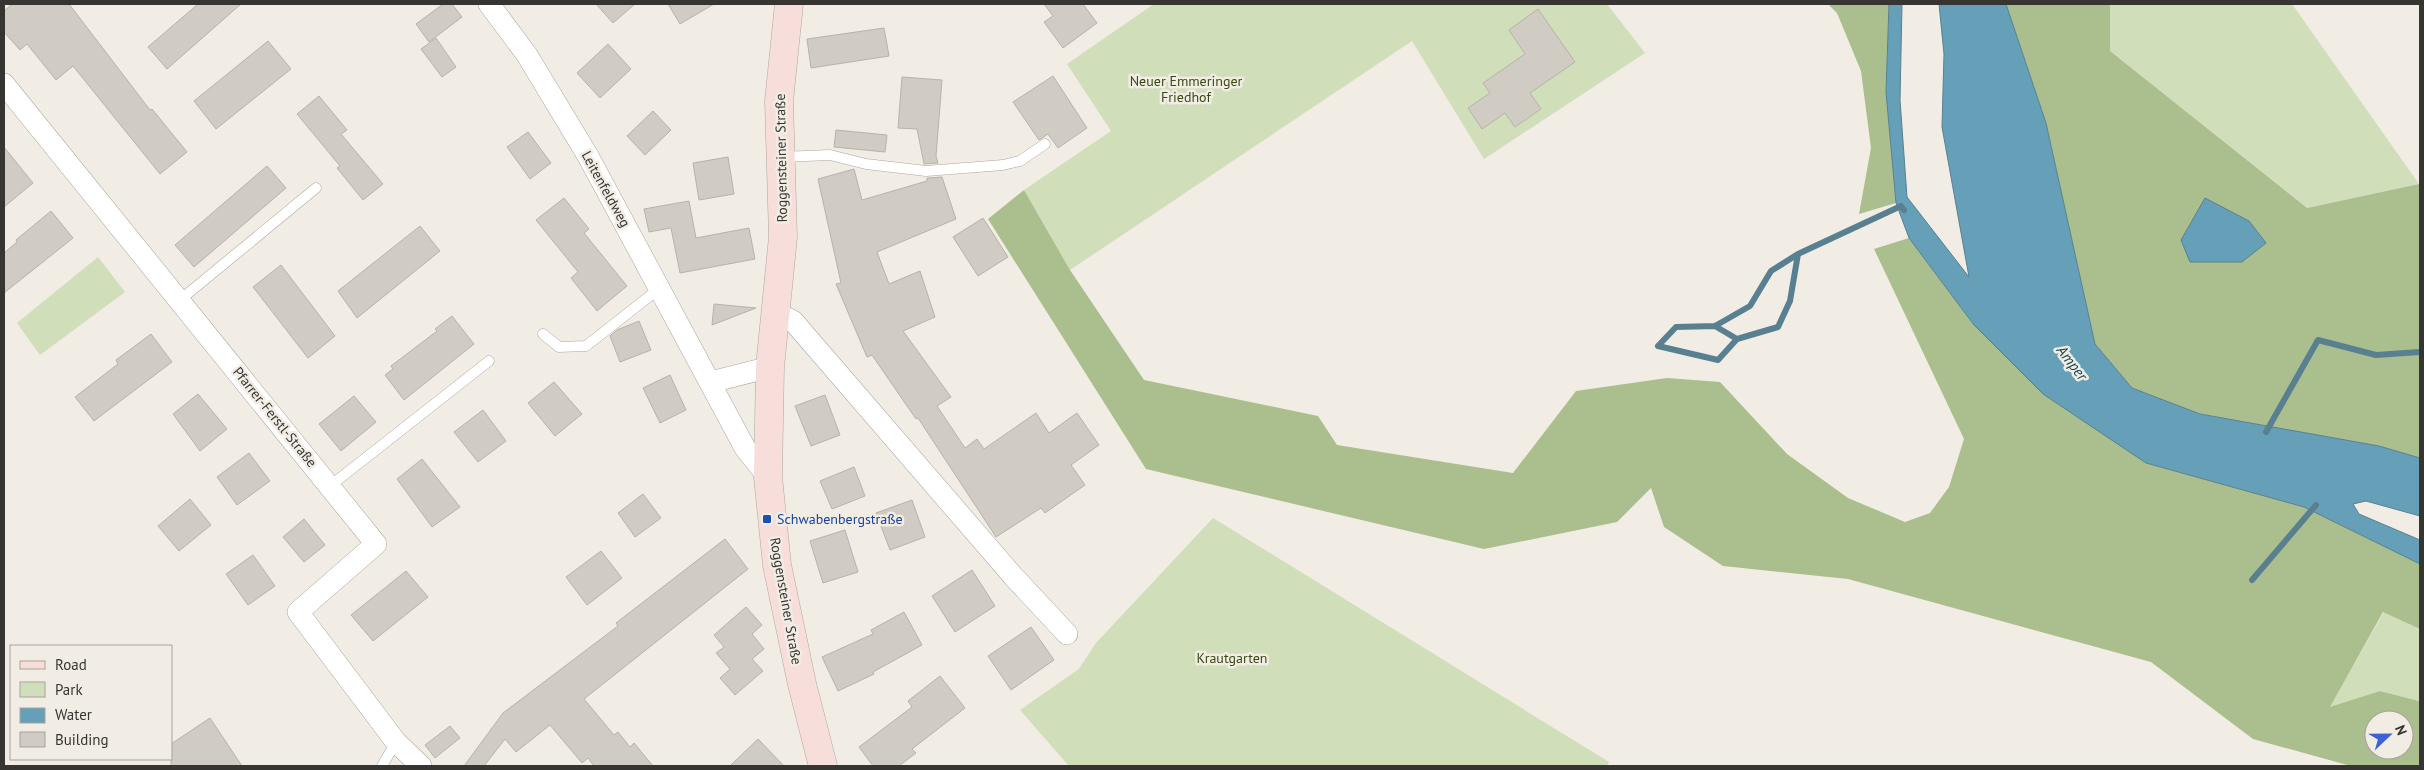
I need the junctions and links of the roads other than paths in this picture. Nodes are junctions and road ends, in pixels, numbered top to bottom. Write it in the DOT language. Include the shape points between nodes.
graph roads {
  1 [pos="489,4"];
  2 [pos="789,4"];
  3 [pos="4,84"];
  4 [pos="1045,144"];
  5 [pos="780,158"];
  6 [pos="316,188"];
  7 [pos="660,288"];
  8 [pos="180,300"];
  9 [pos="776,313"];
  10 [pos="543,334"];
  11 [pos="489,360"];
  12 [pos="770,367"];
  13 [pos="711,382"];
  14 [pos="768,477"];
  15 [pos="330,486"];
  16 [pos="1067,634"];
  17 [pos="396,742"];
  18 [pos="382,766"];
  19 [pos="421,766"];
  20 [pos="823,766"];
  1 -- 7 [label="street, Leitenfeldweg" via="527,55 588,156"];
  2 -- 5 [label="street, Roggensteiner Straße" via="779,101"];
  3 -- 8 [label="street, Pfarrer-Ferstl-Straße"];
  4 -- 5 [label="lane" via="1020,161 1003,165 926,171 866,164 830,155"];
  5 -- 9 [label="street, Roggensteiner Straße" via="783,236"];
  6 -- 8 [label="lane"];
  7 -- 10 [label="lane" via="586,346 559,347"];
  7 -- 13 [label="street, Leitenfeldweg"];
  8 -- 15 [label="street, Pfarrer-Ferstl-Straße"];
  9 -- 12 [label="street, Roggensteiner Straße"];
  9 -- 16 [label="street" via="793,321"];
  11 -- 15 [label="lane"];
  12 -- 13 [label="street"];
  12 -- 14 [label="street, Roggensteiner Straße"];
  13 -- 14 [label="street, Leitenfeldweg" via="745,448"];
  14 -- 20 [label="street, Roggensteiner Straße" via="778,565 802,684"];
  15 -- 17 [label="street, Pfarrer-Ferstl-Straße" via="376,544 298,612"];
  17 -- 18 [label="lane"];
  17 -- 19 [label="street"];
}
